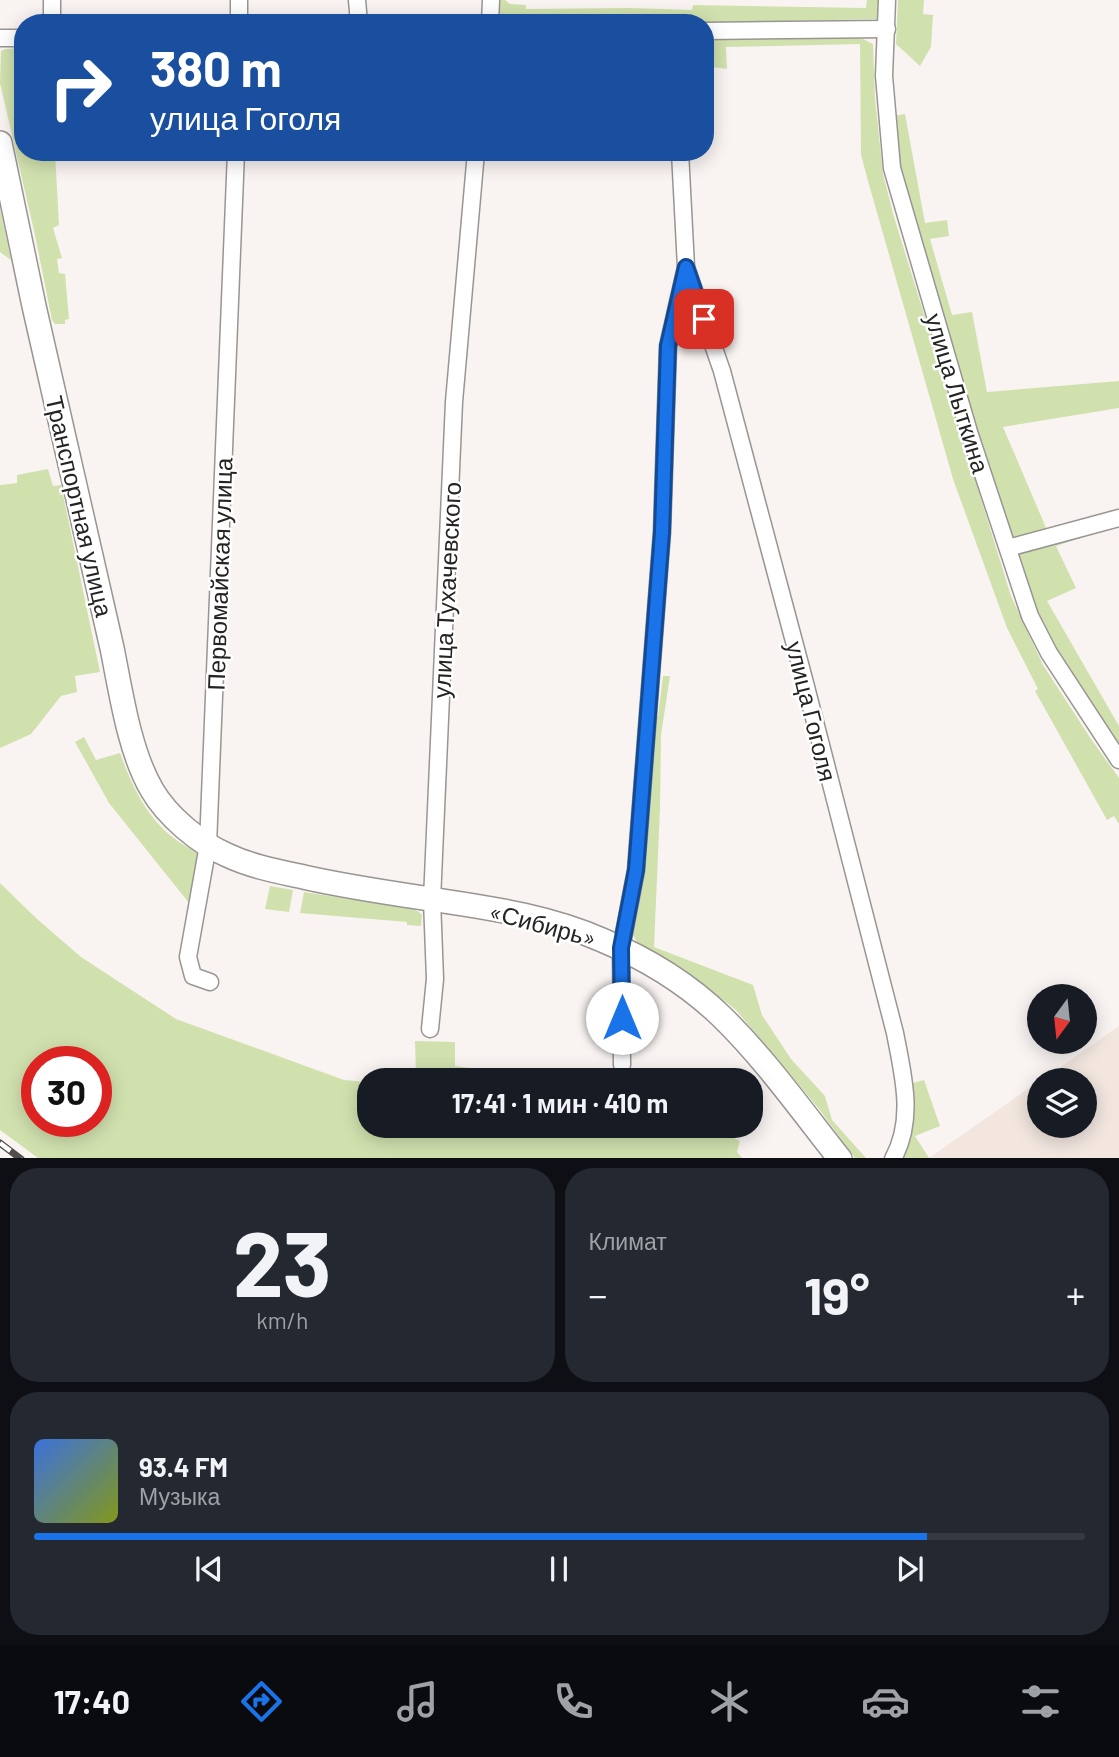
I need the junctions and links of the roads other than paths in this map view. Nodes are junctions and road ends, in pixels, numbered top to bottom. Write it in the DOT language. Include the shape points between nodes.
graph roads {
  1 [pos="887,0"];
  2 [pos="887,29"];
  3 [pos="714,31"];
  4 [pos="0,143"];
  5 [pos="236,161"];
  6 [pos="475,161"];
  7 [pos="680,161"];
  8 [pos="686,267"];
  9 [pos="1119,518"];
  10 [pos="1008,548"];
  11 [pos="1119,760"];
  12 [pos="208,845"];
  13 [pos="432,900"];
  14 [pos="621,948"];
  15 [pos="209,982"];
  16 [pos="430,1029"];
  17 [pos="622,1065"];
  18 [pos="840,1158"];
  19 [pos="892,1158"];
  1 -- 2 [label="street, улица Лыткина"];
  2 -- 3 [label="street"];
  2 -- 10 [label="street, улица Лыткина" via="884,76 892,168"];
  4 -- 12 [label="highway, Транспортная улица" via="134,745 153,791"];
  5 -- 12 [label="street, Первомайская улица"];
  6 -- 13 [label="street, улица Тухачевского" via="454,402"];
  7 -- 8 [label="street"];
  8 -- 14 [label="street" via="668,346 662,532 636,870"];
  8 -- 19 [label="street, улица Гоголя" via="722,371 895,1033 906,1120"];
  9 -- 10 [label="street"];
  10 -- 11 [label="street, улица Лыткина" via="1030,616 1049,653"];
  12 -- 13 [label="highway, «Сибирь»" via="275,871"];
  12 -- 15 [label="street, Первомайская улица" via="188,957 192,976"];
  13 -- 14 [label="highway, «Сибирь»" via="533,917"];
  13 -- 16 [label="street, улица Тухачевского" via="435,979"];
  14 -- 17 [label="street"];
  14 -- 18 [label="highway, «Сибирь»" via="688,988 721,1016"];
}
